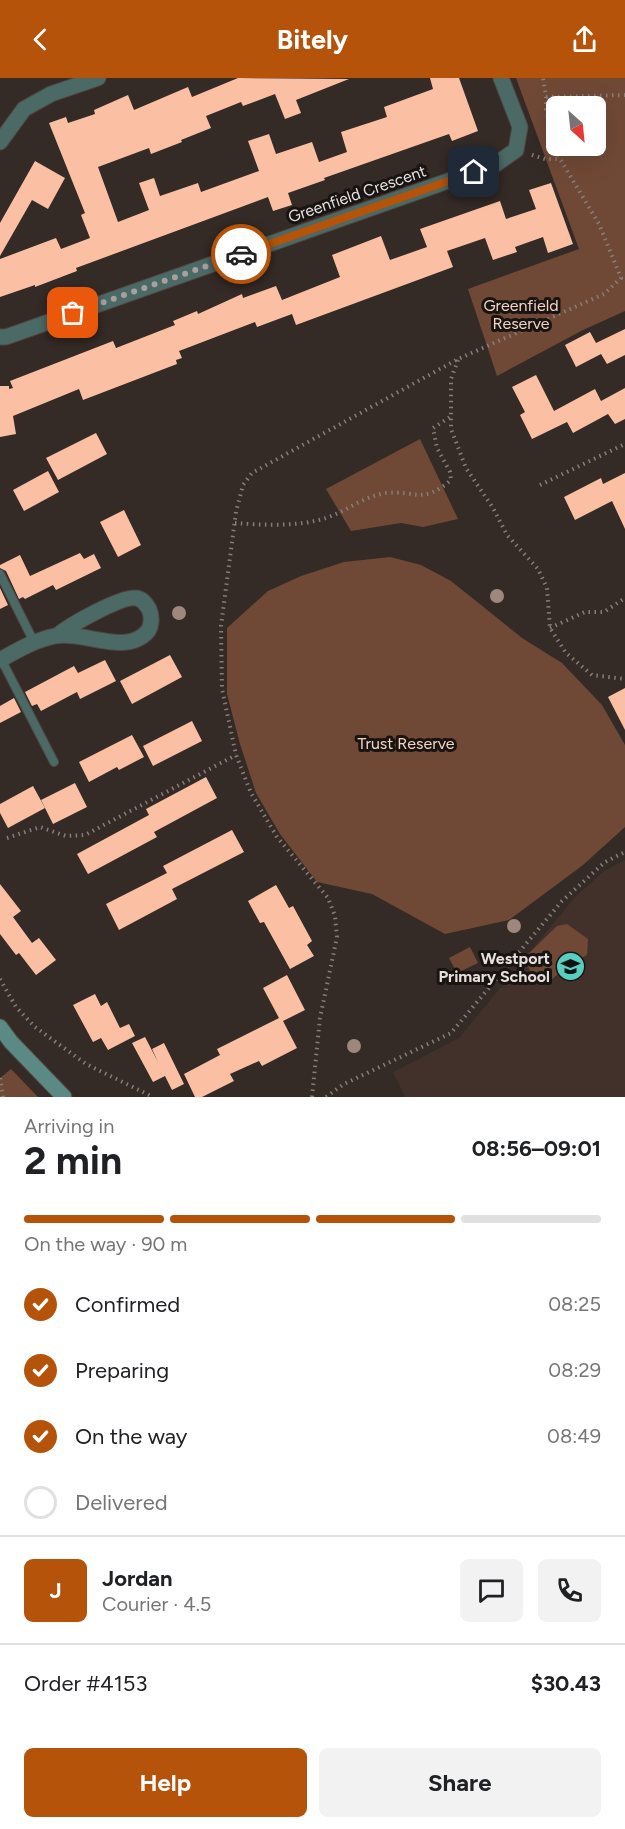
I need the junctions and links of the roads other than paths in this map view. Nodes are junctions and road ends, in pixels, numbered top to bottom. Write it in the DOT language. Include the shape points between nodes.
graph roads {
  1 [pos="98,78"];
  2 [pos="501,78"];
  3 [pos="0,142"];
  4 [pos="0,336"];
  5 [pos="0,574"];
  6 [pos="58,635"];
  7 [pos="34,642"];
  8 [pos="1,659"];
  9 [pos="54,762"];
  10 [pos="0,1027"];
  11 [pos="64,1097"];
  1 -- 3 [label="street" via="51,94 24,109"];
  2 -- 4 [label="street, Greenfield Crescent" via="520,127 516,150 496,164"];
  5 -- 7 [label="lane"];
  6 -- 6 [label="street" via="132,641 144,636 151,627 151,613 145,602 124,599"];
  6 -- 7 [label="street"];
  7 -- 8 [label="street"];
  8 -- 9 [label="lane"];
  10 -- 11 [label="street"];
}
